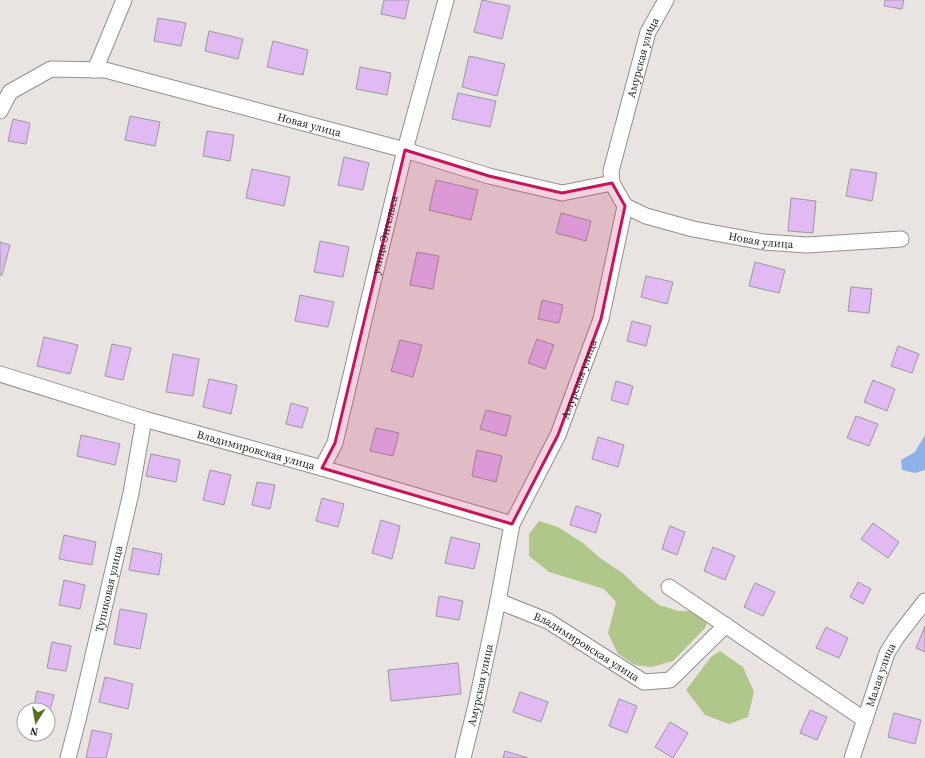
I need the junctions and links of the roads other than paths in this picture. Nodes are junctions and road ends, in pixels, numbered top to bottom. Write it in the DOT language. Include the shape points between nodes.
graph roads {
  1 [pos="124,0"];
  2 [pos="446,0"];
  3 [pos="666,0"];
  4 [pos="95,70"];
  5 [pos="0,111"];
  6 [pos="405,150"];
  7 [pos="612,183"];
  8 [pos="625,206"];
  9 [pos="902,239"];
  10 [pos="0,374"];
  11 [pos="144,419"];
  12 [pos="322,468"];
  13 [pos="512,524"];
  14 [pos="669,587"];
  15 [pos="498,601"];
  16 [pos="925,601"];
  17 [pos="726,625"];
  18 [pos="865,720"];
  19 [pos="68,758"];
  20 [pos="463,758"];
  21 [pos="852,758"];
  1 -- 4 [label="street"];
  2 -- 6 [label="street, улица Энгельса"];
  3 -- 7 [label="street, Амурская улица" via="648,32 611,171"];
  4 -- 5 [label="street, Новая улица" via="51,69 10,92"];
  4 -- 6 [label="street, Новая улица" via="105,70"];
  6 -- 7 [label="street, Новая улица" via="489,176 562,193"];
  6 -- 12 [label="street, улица Энгельса" via="335,443"];
  7 -- 8 [label="street"];
  8 -- 9 [label="street, Новая улица" via="646,216 694,229 763,242 807,245"];
  8 -- 13 [label="street, Амурская улица" via="601,318 558,436"];
  10 -- 11 [label="street, Владимировская улица"];
  11 -- 12 [label="street, Владимировская улица"];
  11 -- 19 [label="street, Тупиковая улица" via="131,493"];
  12 -- 13 [label="street, Владимировская улица"];
  13 -- 15 [label="street, Амурская улица"];
  14 -- 17 [label="street"];
  15 -- 17 [label="street, Владимировская улица" via="548,620 644,682 670,680"];
  15 -- 20 [label="street, Амурская улица"];
  16 -- 18 [label="street, Малая улица" via="887,653"];
  17 -- 18 [label="street"];
  18 -- 21 [label="street, Малая улица"];
}
